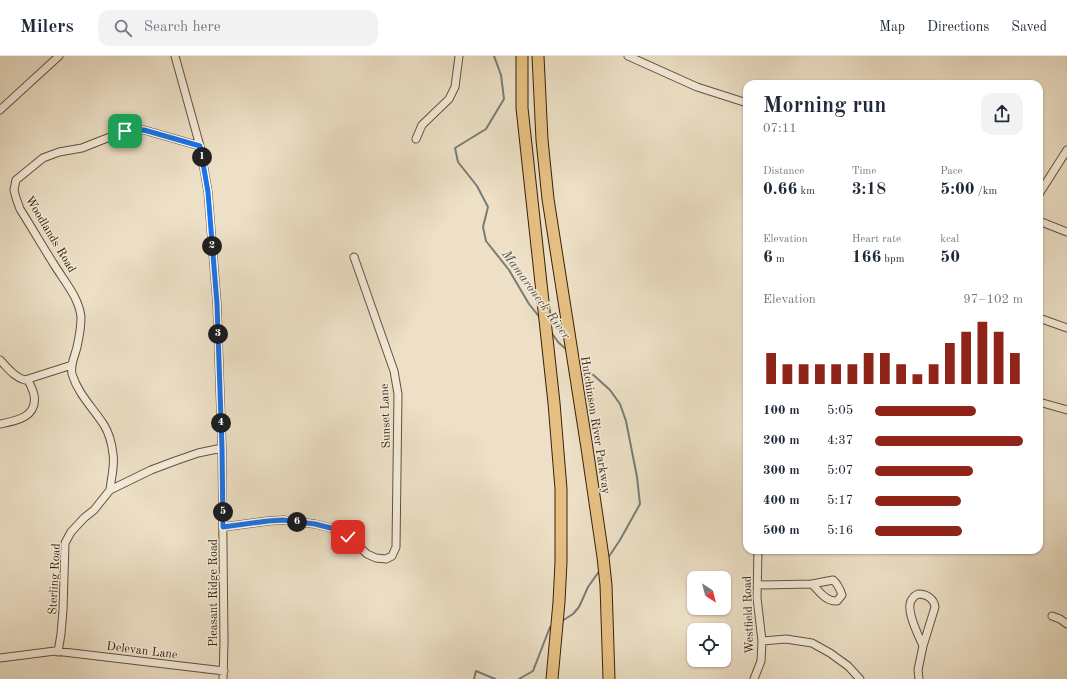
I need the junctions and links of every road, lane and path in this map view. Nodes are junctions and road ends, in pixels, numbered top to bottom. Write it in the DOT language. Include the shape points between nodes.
graph roads {
  1 [pos="59,56"];
  2 [pos="175,56"];
  3 [pos="459,56"];
  4 [pos="522,56"];
  5 [pos="538,56"];
  6 [pos="628,56"];
  7 [pos="743,102"];
  8 [pos="0,110"];
  9 [pos="416,139"];
  10 [pos="200,146"];
  11 [pos="1067,150"];
  12 [pos="1043,188"];
  13 [pos="1043,223"];
  14 [pos="1067,232"];
  15 [pos="354,257"];
  16 [pos="1043,319"];
  17 [pos="1067,328"];
  18 [pos="0,360"];
  19 [pos="72,365"];
  20 [pos="28,380"];
  21 [pos="1043,403"];
  22 [pos="1067,410"];
  23 [pos="0,424"];
  24 [pos="222,448"];
  25 [pos="110,490"];
  26 [pos="223,527"];
  27 [pos="758,554"];
  28 [pos="812,584"];
  29 [pos="757,585"];
  30 [pos="1052,616"];
  31 [pos="1067,624"];
  32 [pos="762,641"];
  33 [pos="923,646"];
  34 [pos="58,652"];
  35 [pos="0,658"];
  36 [pos="224,671"];
  37 [pos="224,679"];
  38 [pos="552,679"];
  39 [pos="609,679"];
  40 [pos="754,679"];
  41 [pos="860,679"];
  42 [pos="919,679"];
  1 -- 8 [label="street"];
  2 -- 10 [label="street, Pleasant Ridge Road"];
  3 -- 9 [label="street" via="455,87 449,99 422,125"];
  4 -- 38 [label="highway" via="522,108 561,489 561,562"];
  5 -- 39 [label="highway, Hutchinson River Parkway" via="540,112 551,223 606,585"];
  6 -- 7 [label="street" via="697,87"];
  10 -- 19 [label="street, Woodlands Road" via="144,130 125,131 82,148 43,158 16,180 14,190 20,209 69,286 78,306 80,327"];
  10 -- 24 [label="street, Pleasant Ridge Road" via="208,192 217,304"];
  11 -- 12 [label="street"];
  13 -- 14 [label="street"];
  15 -- 26 [label="street, Sunset Lane" via="394,371 398,394 396,548 392,556 386,559 376,558 331,528 283,520"];
  16 -- 17 [label="street"];
  18 -- 20 [label="street" via="19,379"];
  19 -- 20 [label="street"];
  19 -- 25 [label="street" via="78,389 105,427 111,444 114,463"];
  20 -- 23 [label="street" via="34,394 34,405 29,413 16,421"];
  21 -- 22 [label="street"];
  24 -- 25 [label="street, Sterling Road" via="175,461"];
  24 -- 26 [label="street, Pleasant Ridge Road"];
  25 -- 34 [label="street, Sterling Road" via="71,532 65,543 63,610"];
  26 -- 36 [label="street, Pleasant Ridge Road"];
  27 -- 29 [label="street, Westfield Road"];
  28 -- 29 [label="street"];
  29 -- 32 [label="street, Westfield Road" via="756,598"];
  30 -- 31 [label="street"];
  32 -- 40 [label="street, Westfield Road" via="761,661"];
  32 -- 41 [label="street" via="786,639 812,643 830,652"];
  33 -- 33 [label="street" via="910,612 912,598 918,594 929,597 936,608"];
  33 -- 42 [label="street" via="918,670"];
  34 -- 35 [label="street"];
  34 -- 36 [label="street, Delevan Lane"];
  36 -- 37 [label="street, Pleasant Ridge Road"];
}
